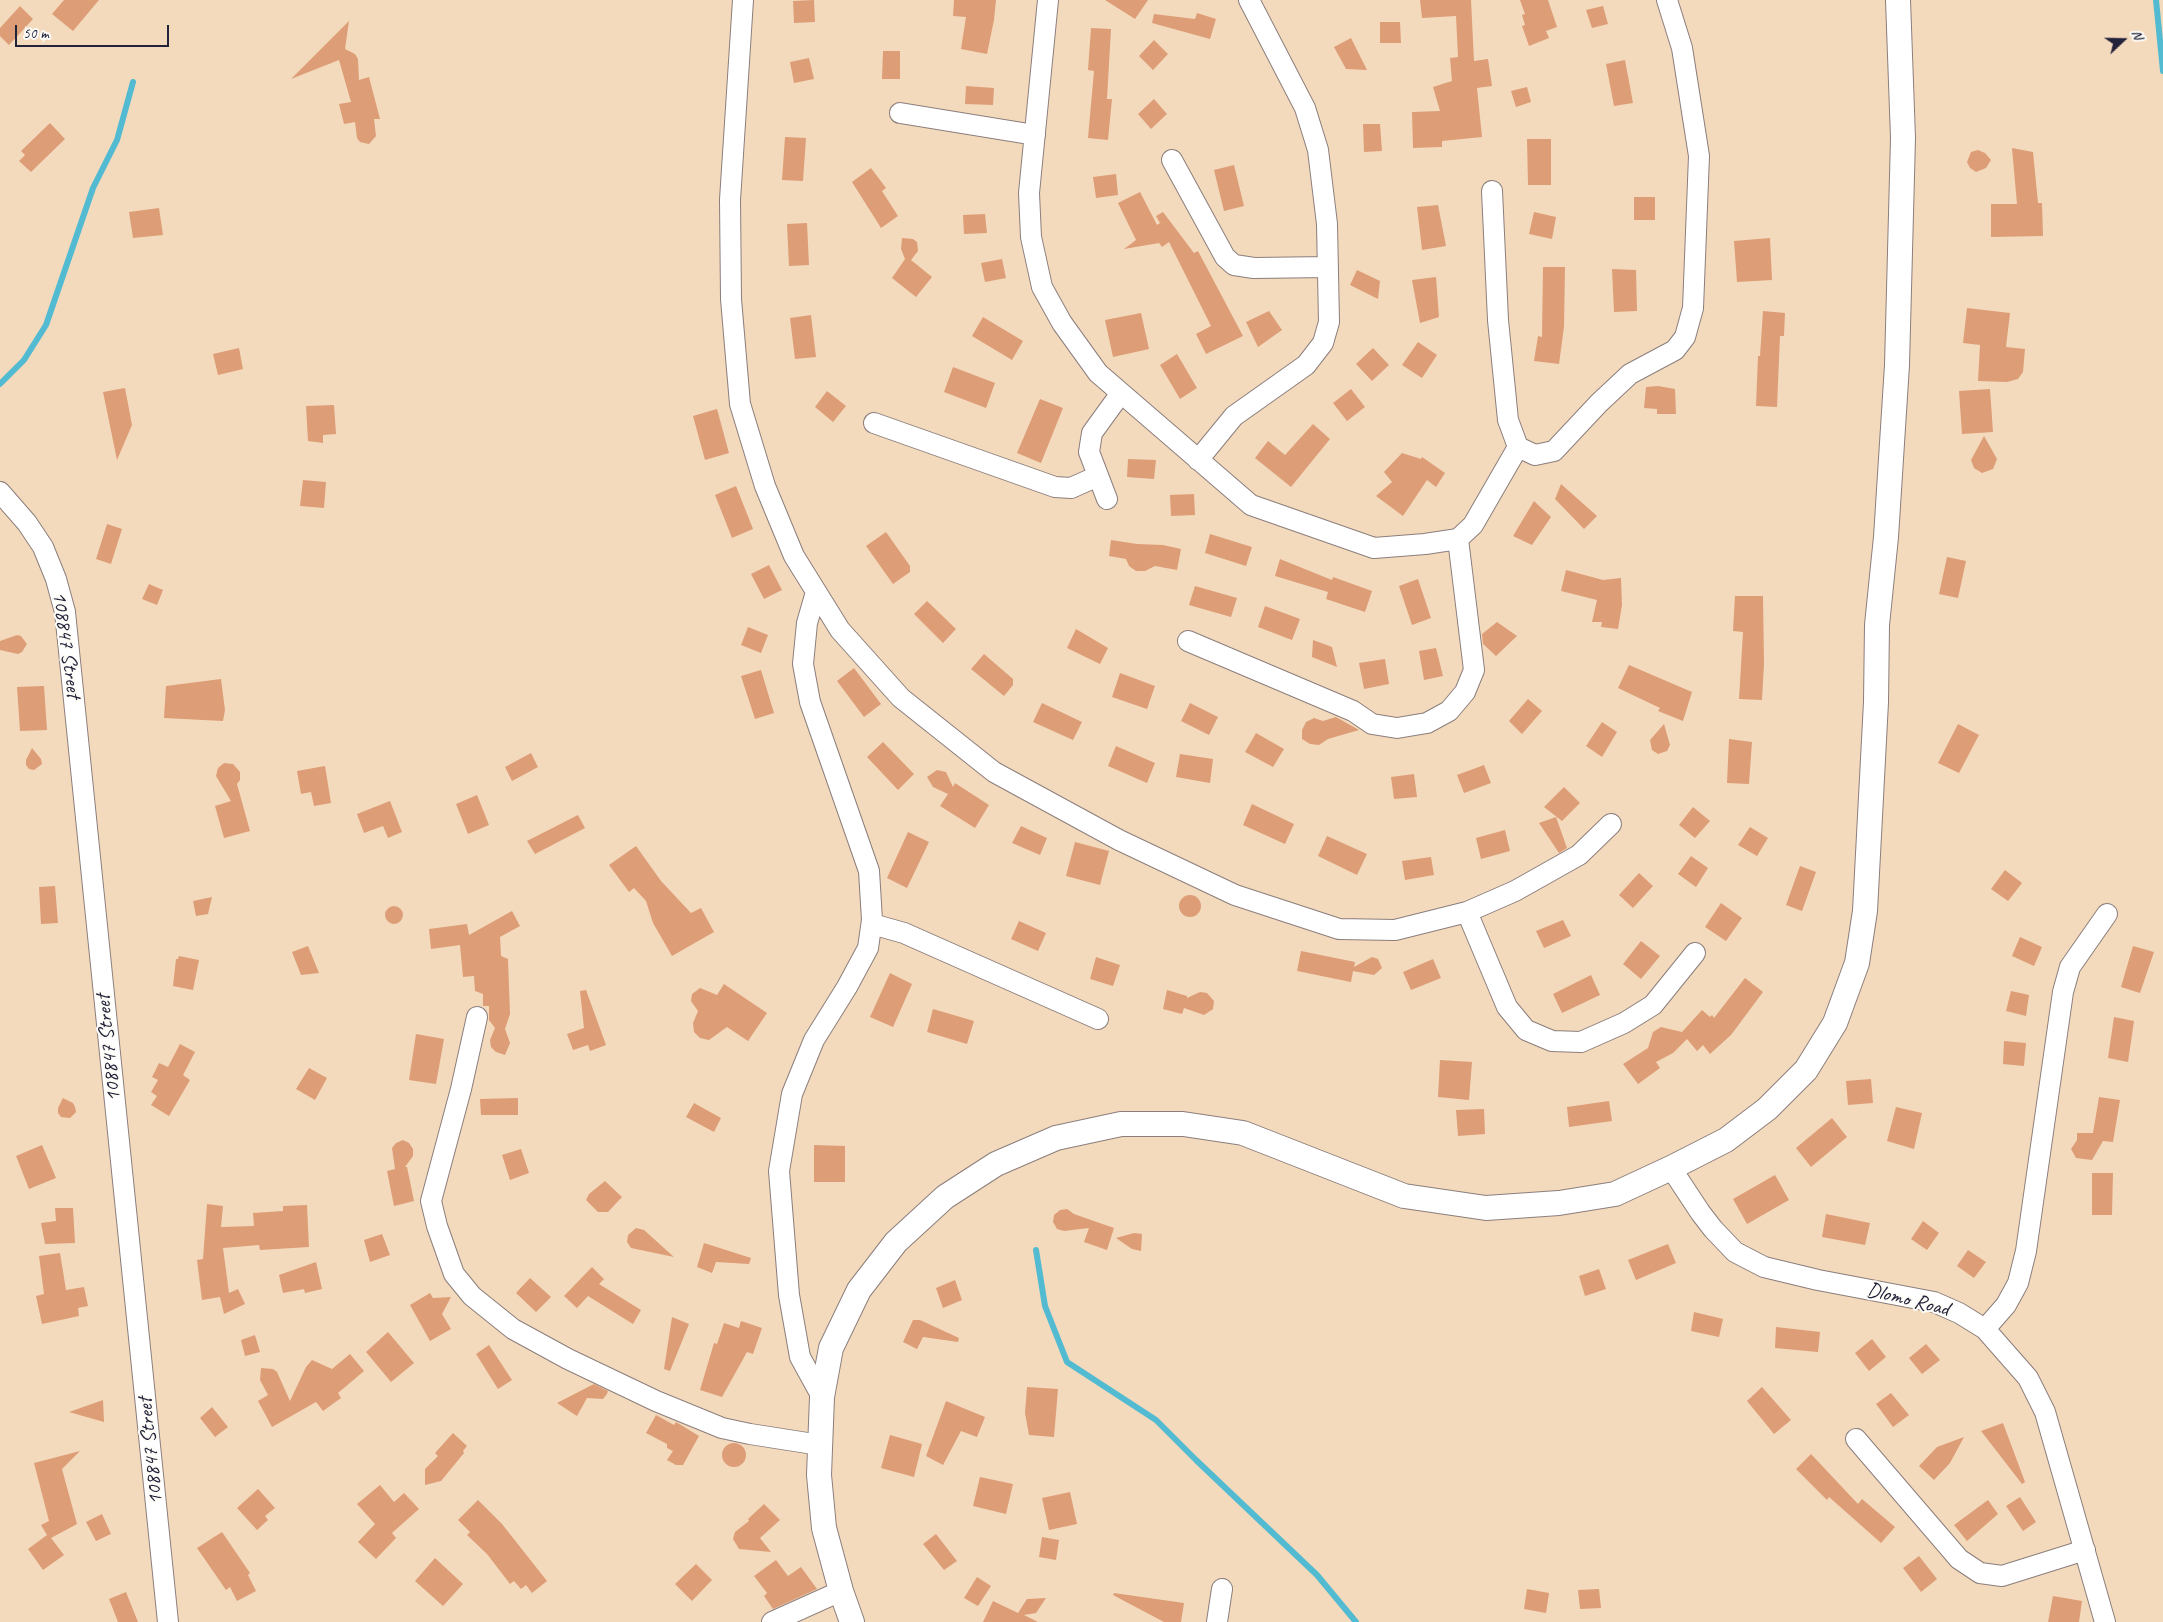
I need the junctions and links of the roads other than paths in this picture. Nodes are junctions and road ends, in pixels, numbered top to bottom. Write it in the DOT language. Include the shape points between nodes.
graph roads {
  1 [pos="743,0"];
  2 [pos="1048,0"];
  3 [pos="1249,0"];
  4 [pos="1666,0"];
  5 [pos="1898,0"];
  6 [pos="900,113"];
  7 [pos="1035,135"];
  8 [pos="1172,160"];
  9 [pos="1492,192"];
  10 [pos="1328,267"];
  11 [pos="1121,393"];
  12 [pos="874,423"];
  13 [pos="1518,447"];
  14 [pos="1198,460"];
  15 [pos="1098,476"];
  16 [pos="0,492"];
  17 [pos="1107,499"];
  18 [pos="1458,538"];
  19 [pos="816,592"];
  20 [pos="1188,641"];
  21 [pos="1611,824"];
  22 [pos="1467,912"];
  23 [pos="2107,914"];
  24 [pos="872,924"];
  25 [pos="1695,953"];
  26 [pos="477,1017"];
  27 [pos="1098,1019"];
  28 [pos="1671,1168"];
  29 [pos="1985,1329"];
  30 [pos="822,1397"];
  31 [pos="1856,1439"];
  32 [pos="820,1445"];
  33 [pos="2085,1550"];
  34 [pos="1222,1589"];
  35 [pos="841,1590"];
  36 [pos="168,1622"];
  37 [pos="772,1622"];
  38 [pos="852,1622"];
  39 [pos="1217,1622"];
  40 [pos="2105,1622"];
  1 -- 19 [label="street" via="730,200 731,299 740,404 765,486 794,556"];
  2 -- 7 [label="street"];
  3 -- 10 [label="street" via="1305,108 1318,150 1327,224"];
  4 -- 13 [label="street" via="1682,48 1699,156 1693,308 1685,337 1675,350 1630,374 1554,451 1535,455"];
  5 -- 28 [label="street" via="1903,138 1897,365 1877,625 1865,911 1857,963 1835,1023 1806,1070 1767,1109 1726,1140"];
  6 -- 7 [label="street"];
  7 -- 11 [label="street" via="1030,193 1031,237 1042,287 1062,323 1098,373"];
  8 -- 10 [label="street" via="1225,257 1234,265 1254,268"];
  9 -- 13 [label="street" via="1498,320 1508,420"];
  10 -- 14 [label="street" via="1329,322 1323,343 1306,365 1234,416"];
  11 -- 14 [label="street"];
  11 -- 15 [label="street" via="1092,433 1088,452"];
  12 -- 15 [label="street" via="1055,487 1071,488"];
  13 -- 18 [label="street" via="1473,526"];
  14 -- 18 [label="street" via="1251,505 1374,548"];
  15 -- 17 [label="street"];
  16 -- 36 [label="street, 108847 Street" via="43,547 65,612"];
  18 -- 20 [label="street" via="1474,670 1465,692 1449,711 1427,723 1397,728 1372,724 1352,711"];
  19 -- 22 [label="street" via="840,630 901,698 994,772 1119,840 1234,895 1338,929 1395,930"];
  19 -- 24 [label="street" via="807,623 803,664 810,702 869,871"];
  21 -- 22 [label="street" via="1579,855 1515,891"];
  22 -- 25 [label="street" via="1507,1007 1526,1030 1552,1041 1581,1042 1624,1024 1653,1005"];
  23 -- 29 [label="street" via="2070,968 2063,992 2026,1251 2018,1283 2006,1305"];
  24 -- 27 [label="street" via="904,933"];
  24 -- 30 [label="street" via="868,948 814,1040 792,1094 779,1171 789,1295 800,1357"];
  26 -- 32 [label="street" via="432,1201 454,1274 472,1296 513,1329 656,1401 722,1428"];
  28 -- 29 [label="street, Dlomo Road" via="1713,1229 1735,1252 1764,1267 1934,1302"];
  28 -- 30 [label="street" via="1615,1194 1559,1203 1486,1208 1404,1196 1243,1133 1183,1124 1121,1124 1056,1138 996,1164 945,1197 896,1242 859,1290 831,1348"];
  29 -- 33 [label="street, Dlomo Road" via="2028,1378 2045,1412"];
  30 -- 32 [label="street"];
  31 -- 33 [label="street" via="1959,1559 1980,1573 2002,1576"];
  32 -- 35 [label="street" via="824,1528"];
  33 -- 40 [label="street, Dlomo Road"];
  34 -- 39 [label="street"];
  35 -- 37 [label="street"];
  35 -- 38 [label="street"];
}
